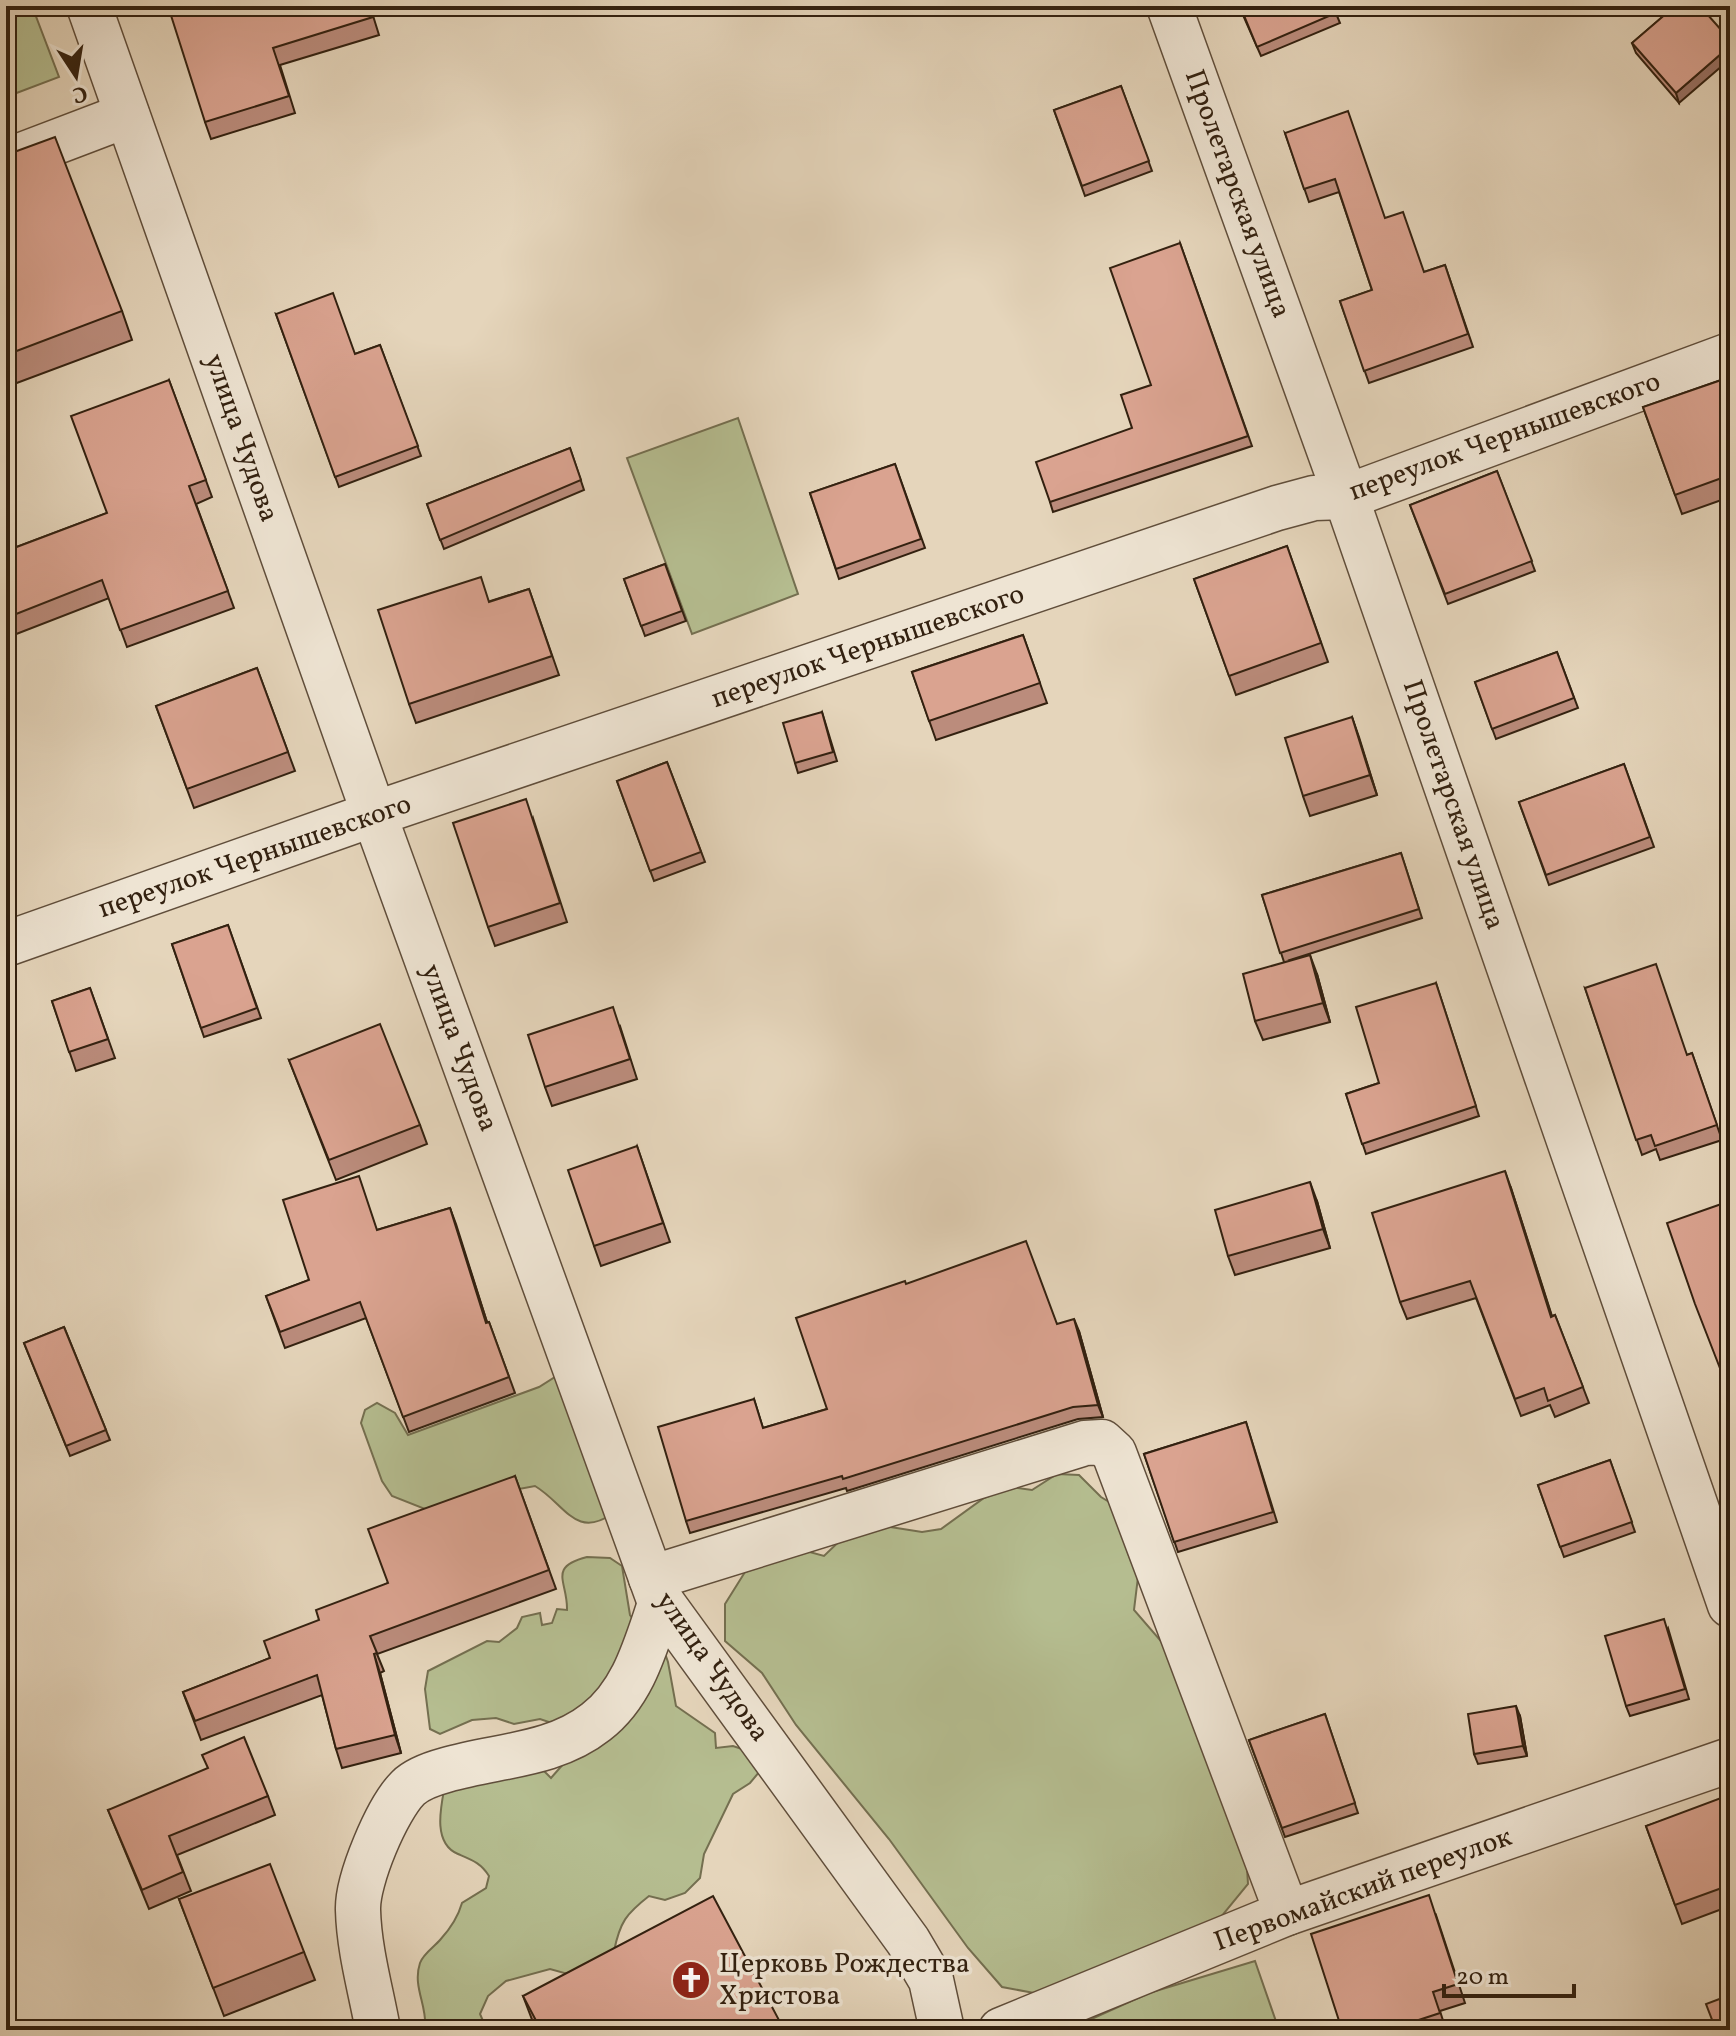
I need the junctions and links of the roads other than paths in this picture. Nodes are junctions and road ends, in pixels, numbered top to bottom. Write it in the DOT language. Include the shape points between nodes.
graph roads {
  1 [pos="89,6"];
  2 [pos="1169,6"];
  3 [pos="127,115"];
  4 [pos="6,161"];
  5 [pos="1730,355"];
  6 [pos="1346,497"];
  7 [pos="374,814"];
  8 [pos="6,944"];
  9 [pos="656,1589"];
  10 [pos="1730,1605"];
  11 [pos="1730,1760"];
  12 [pos="1287,1913"];
  13 [pos="378,2030"];
  14 [pos="942,2030"];
  15 [pos="1001,2030"];
  1 -- 3 [label="street, улица Чудова"];
  2 -- 6 [label="street, Пролетарская улица"];
  3 -- 4 [label="street"];
  3 -- 7 [label="street, улица Чудова"];
  5 -- 6 [label="street, переулок Чернышевского"];
  6 -- 7 [label="street, переулок Чернышевского" via="1314,498 1277,508"];
  6 -- 10 [label="street, Пролетарская улица"];
  7 -- 8 [label="street, переулок Чернышевского"];
  7 -- 9 [label="street, улица Чудова"];
  9 -- 12 [label="street" via="1085,1443 1102,1442 1114,1453"];
  9 -- 13 [label="street" via="635,1671 622,1695 596,1722 524,1756 446,1770 408,1787 361,1883 358,1908"];
  9 -- 14 [label="street, улица Чудова" via="908,1941 931,1980"];
  11 -- 12 [label="street, Первомайский переулок"];
  12 -- 15 [label="street, Первомайский переулок"];
}
